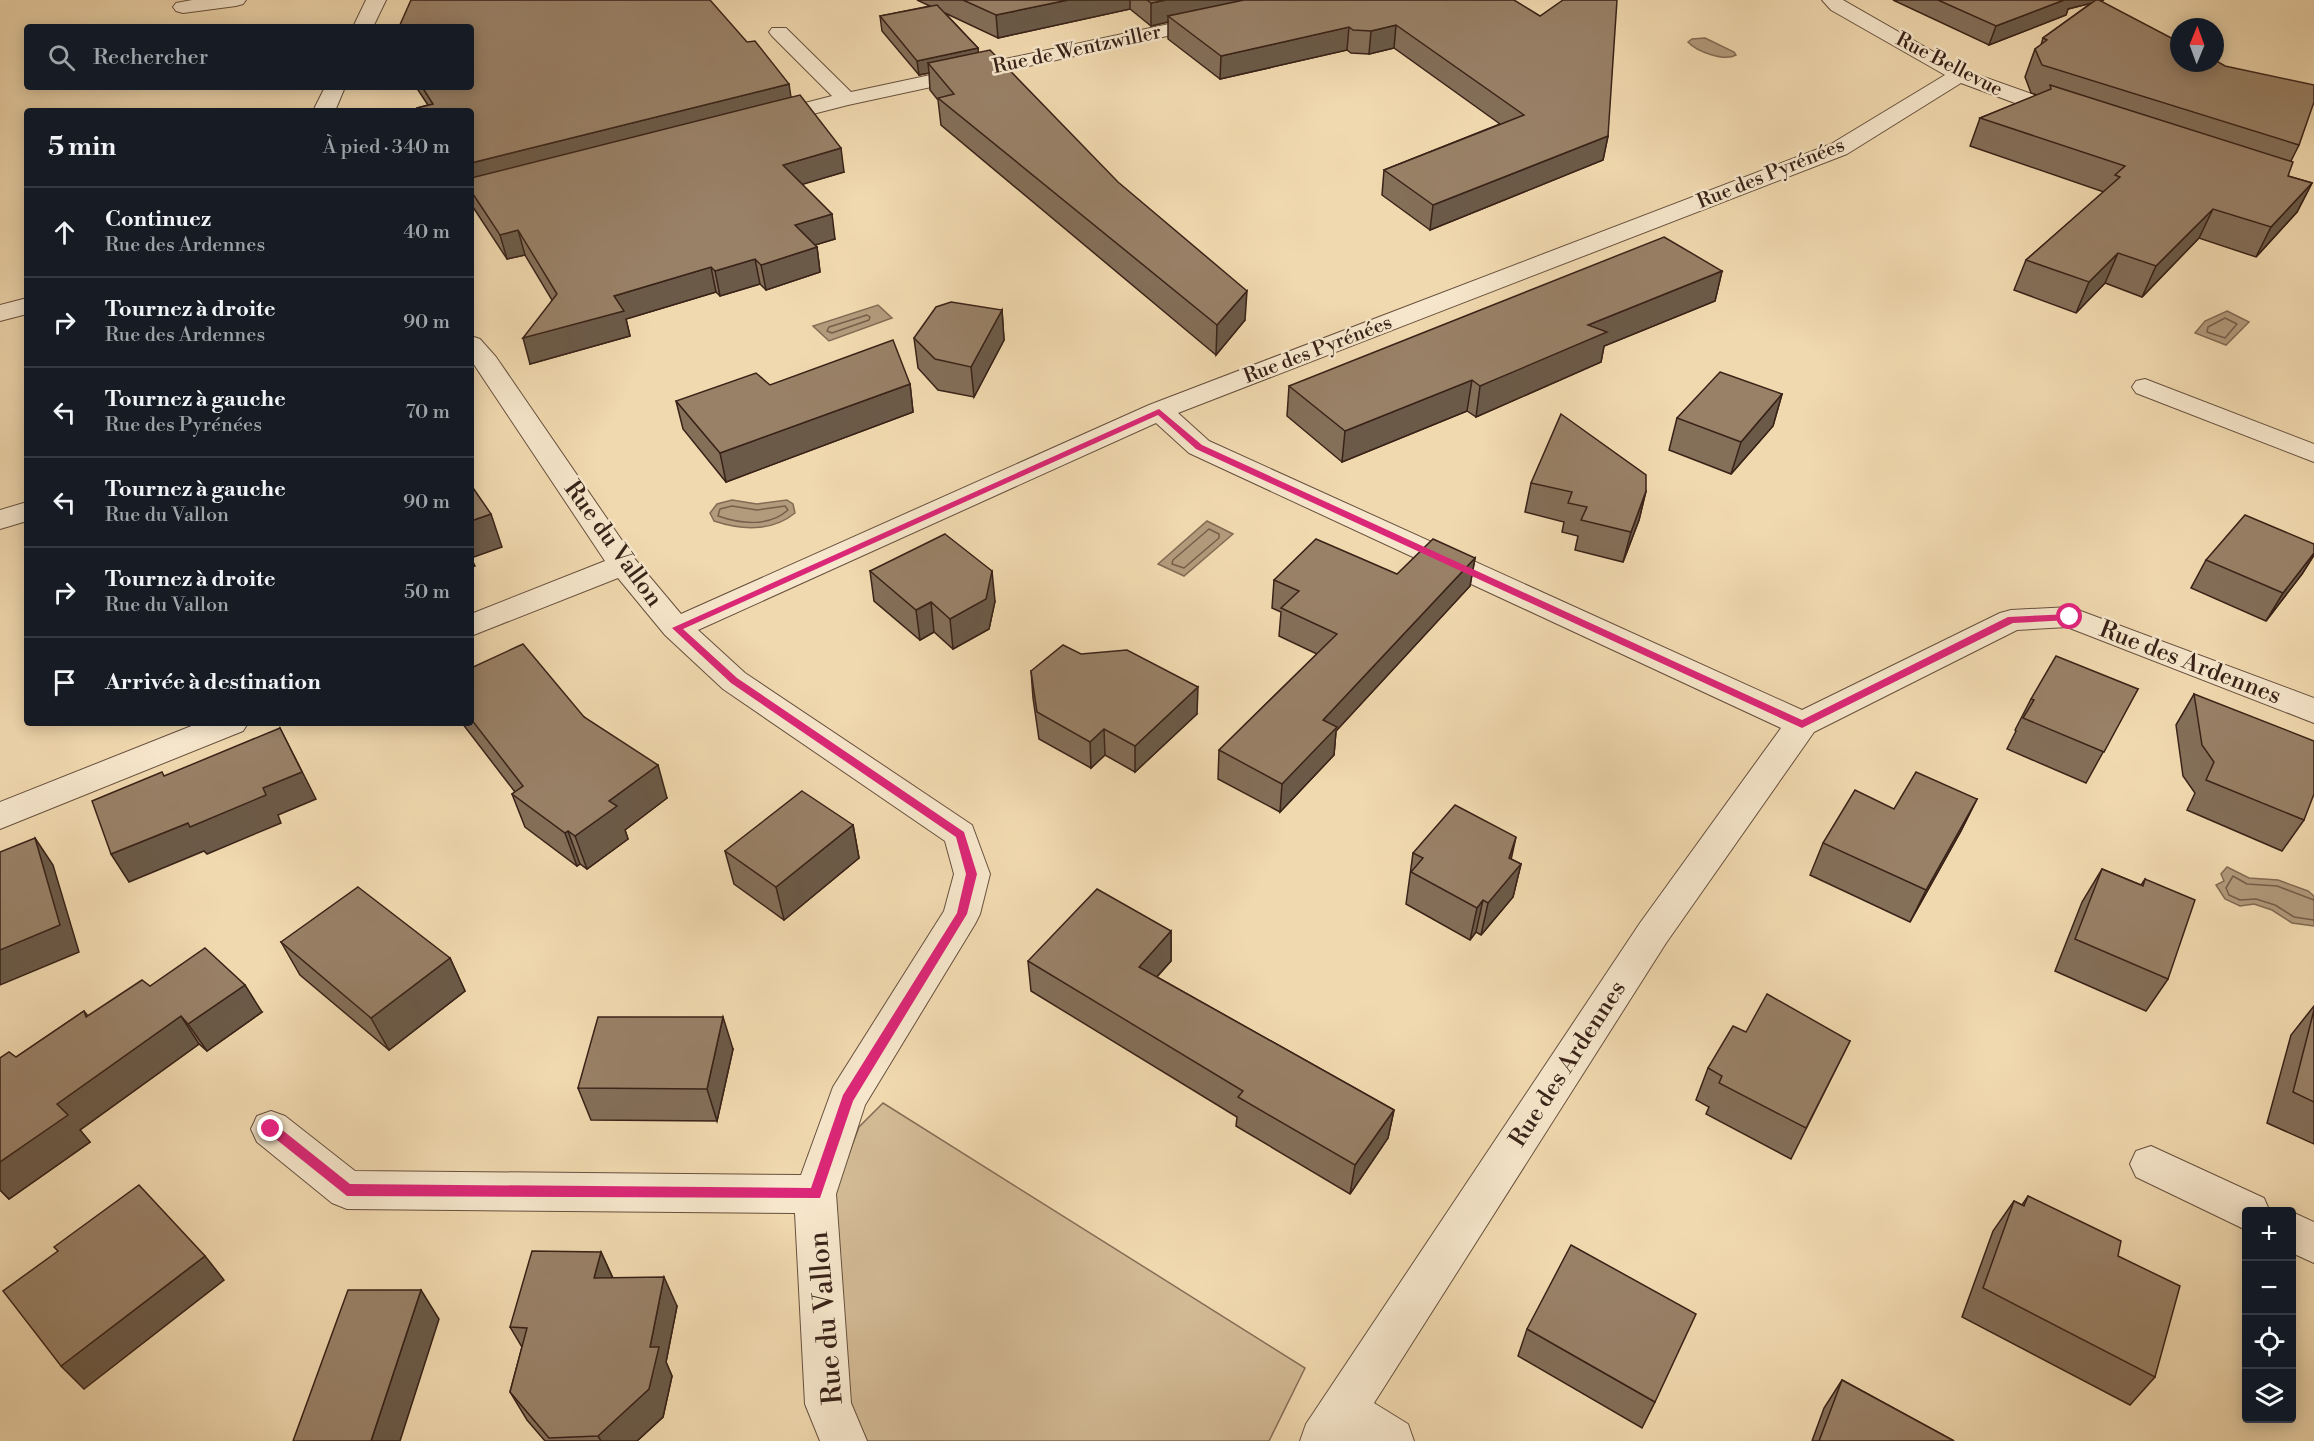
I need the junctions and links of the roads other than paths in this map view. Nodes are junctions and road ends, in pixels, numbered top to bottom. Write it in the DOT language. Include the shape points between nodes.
graph roads {
  1 [pos="236,0"];
  2 [pos="376,0"];
  3 [pos="1832,0"];
  4 [pos="183,7"];
  5 [pos="1228,17"];
  6 [pos="364,24"];
  7 [pos="779,32"];
  8 [pos="1960,75"];
  9 [pos="334,90"];
  10 [pos="846,99"];
  11 [pos="325,108"];
  12 [pos="2086,121"];
  13 [pos="743,125"];
  14 [pos="24,307"];
  15 [pos="0,313"];
  16 [pos="476,358"];
  17 [pos="2145,387"];
  18 [pos="1159,411"];
  19 [pos="2314,454"];
  20 [pos="24,512"];
  21 [pos="0,520"];
  22 [pos="623,565"];
  23 [pos="474,625"];
  24 [pos="676,628"];
  25 [pos="2314,711"];
  26 [pos="1802,724"];
  27 [pos="224,726"];
  28 [pos="0,816"];
  29 [pos="271,1129"];
  30 [pos="2151,1164"];
  31 [pos="815,1194"];
  32 [pos="2242,1209"];
  33 [pos="2296,1234"];
  34 [pos="2314,1243"];
  35 [pos="1333,1426"];
  36 [pos="844,1441"];
  37 [pos="1390,1441"];
  1 -- 4 [label="street"];
  2 -- 6 [label="street"];
  3 -- 8 [label="street, Rue Bellevue"];
  5 -- 10 [label="street, Rue de Wentzwiller"];
  7 -- 10 [label="street"];
  8 -- 12 [label="street, Rue Bellevue"];
  8 -- 18 [label="street, Rue des Pyrénées" via="1839,149"];
  9 -- 11 [label="street"];
  10 -- 13 [label="street, Rue de Wentzwiller"];
  14 -- 15 [label="street"];
  16 -- 22 [label="street, Rue du Vallon"];
  17 -- 19 [label="street"];
  18 -- 24 [label="street, Rue des Pyrénées"];
  18 -- 26 [label="street" via="1199,447"];
  20 -- 21 [label="street"];
  22 -- 23 [label="street"];
  22 -- 24 [label="street, Rue du Vallon"];
  24 -- 31 [label="street, Rue du Vallon" via="734,681 960,834 972,874 962,914 848,1099"];
  25 -- 26 [label="street, Rue des Ardennes" via="2070,617 2011,620"];
  26 -- 35 [label="street, Rue des Ardennes" via="1653,933"];
  27 -- 28 [label="street"];
  29 -- 31 [label="street" via="347,1190"];
  30 -- 32 [label="street"];
  31 -- 36 [label="street, Rue du Vallon" via="828,1404"];
  33 -- 34 [label="street"];
  35 -- 37 [label="street"];
}
